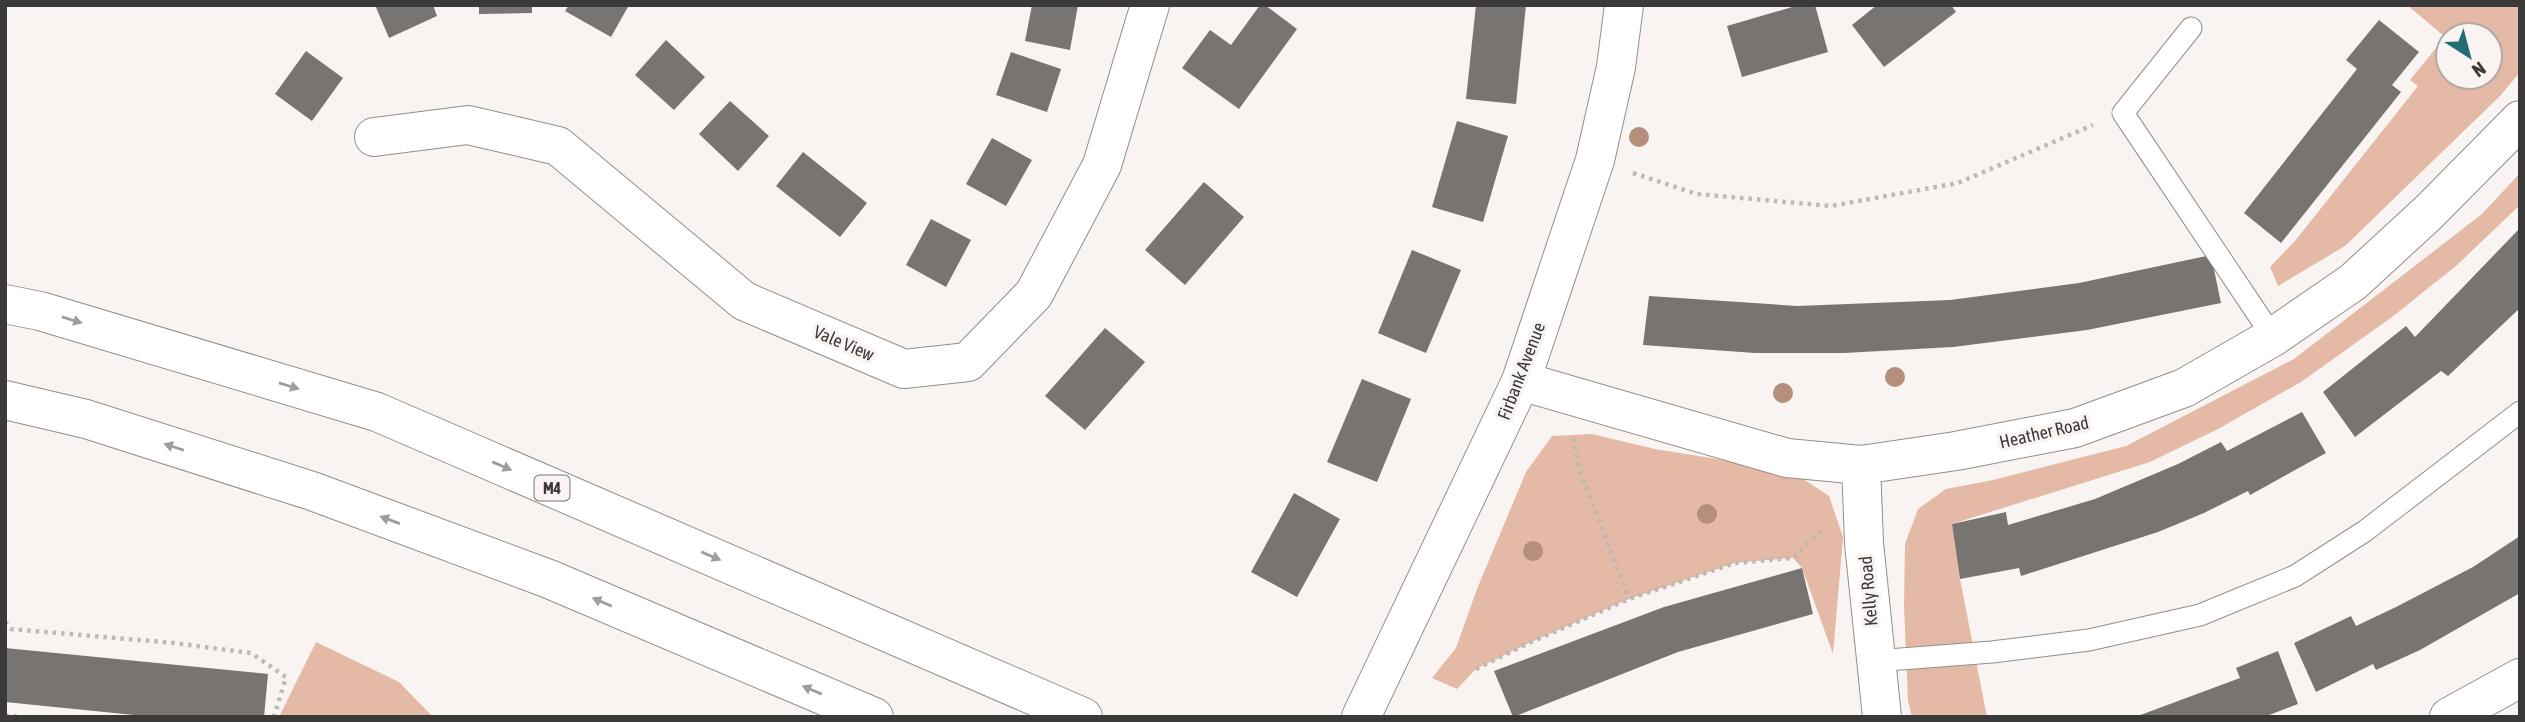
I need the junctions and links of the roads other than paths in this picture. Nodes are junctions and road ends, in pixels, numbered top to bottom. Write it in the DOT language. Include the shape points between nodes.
graph roads {
  1 [pos="1150,5"];
  2 [pos="1624,5"];
  3 [pos="2191,28"];
  4 [pos="2520,120"];
  5 [pos="374,137"];
  6 [pos="5,304"];
  7 [pos="2273,337"];
  8 [pos="1521,381"];
  9 [pos="5,400"];
  10 [pos="2520,412"];
  11 [pos="1862,478"];
  12 [pos="1875,661"];
  13 [pos="2520,678"];
  14 [pos="874,717"];
  15 [pos="1083,717"];
  16 [pos="1361,717"];
  17 [pos="1882,717"];
  18 [pos="2449,717"];
  1 -- 5 [label="main road, Vale View" via="1102,165 1034,294 968,362 904,369 744,301 558,146 468,125"];
  2 -- 8 [label="main road, Firbank Avenue" via="1616,68 1595,160"];
  3 -- 7 [label="lane" via="2123,113"];
  4 -- 7 [label="main road, Heather Road" via="2353,282"];
  6 -- 15 [label="main road, M4, one-way" via="376,412"];
  7 -- 11 [label="main road, Heather Road" via="2184,388 2075,428 1956,452"];
  8 -- 11 [label="main road, Heather Road"];
  8 -- 16 [label="main road, Firbank Avenue"];
  14 -- 9 [label="main road, one-way" via="549,579 312,491 86,419"];
  10 -- 12 [label="lane" via="2365,531 2295,576 2200,615 2088,640"];
  11 -- 12 [label="main road, Kelly Road"];
  12 -- 17 [label="main road, Kelly Road"];
  13 -- 18 [label="main road"];
}
